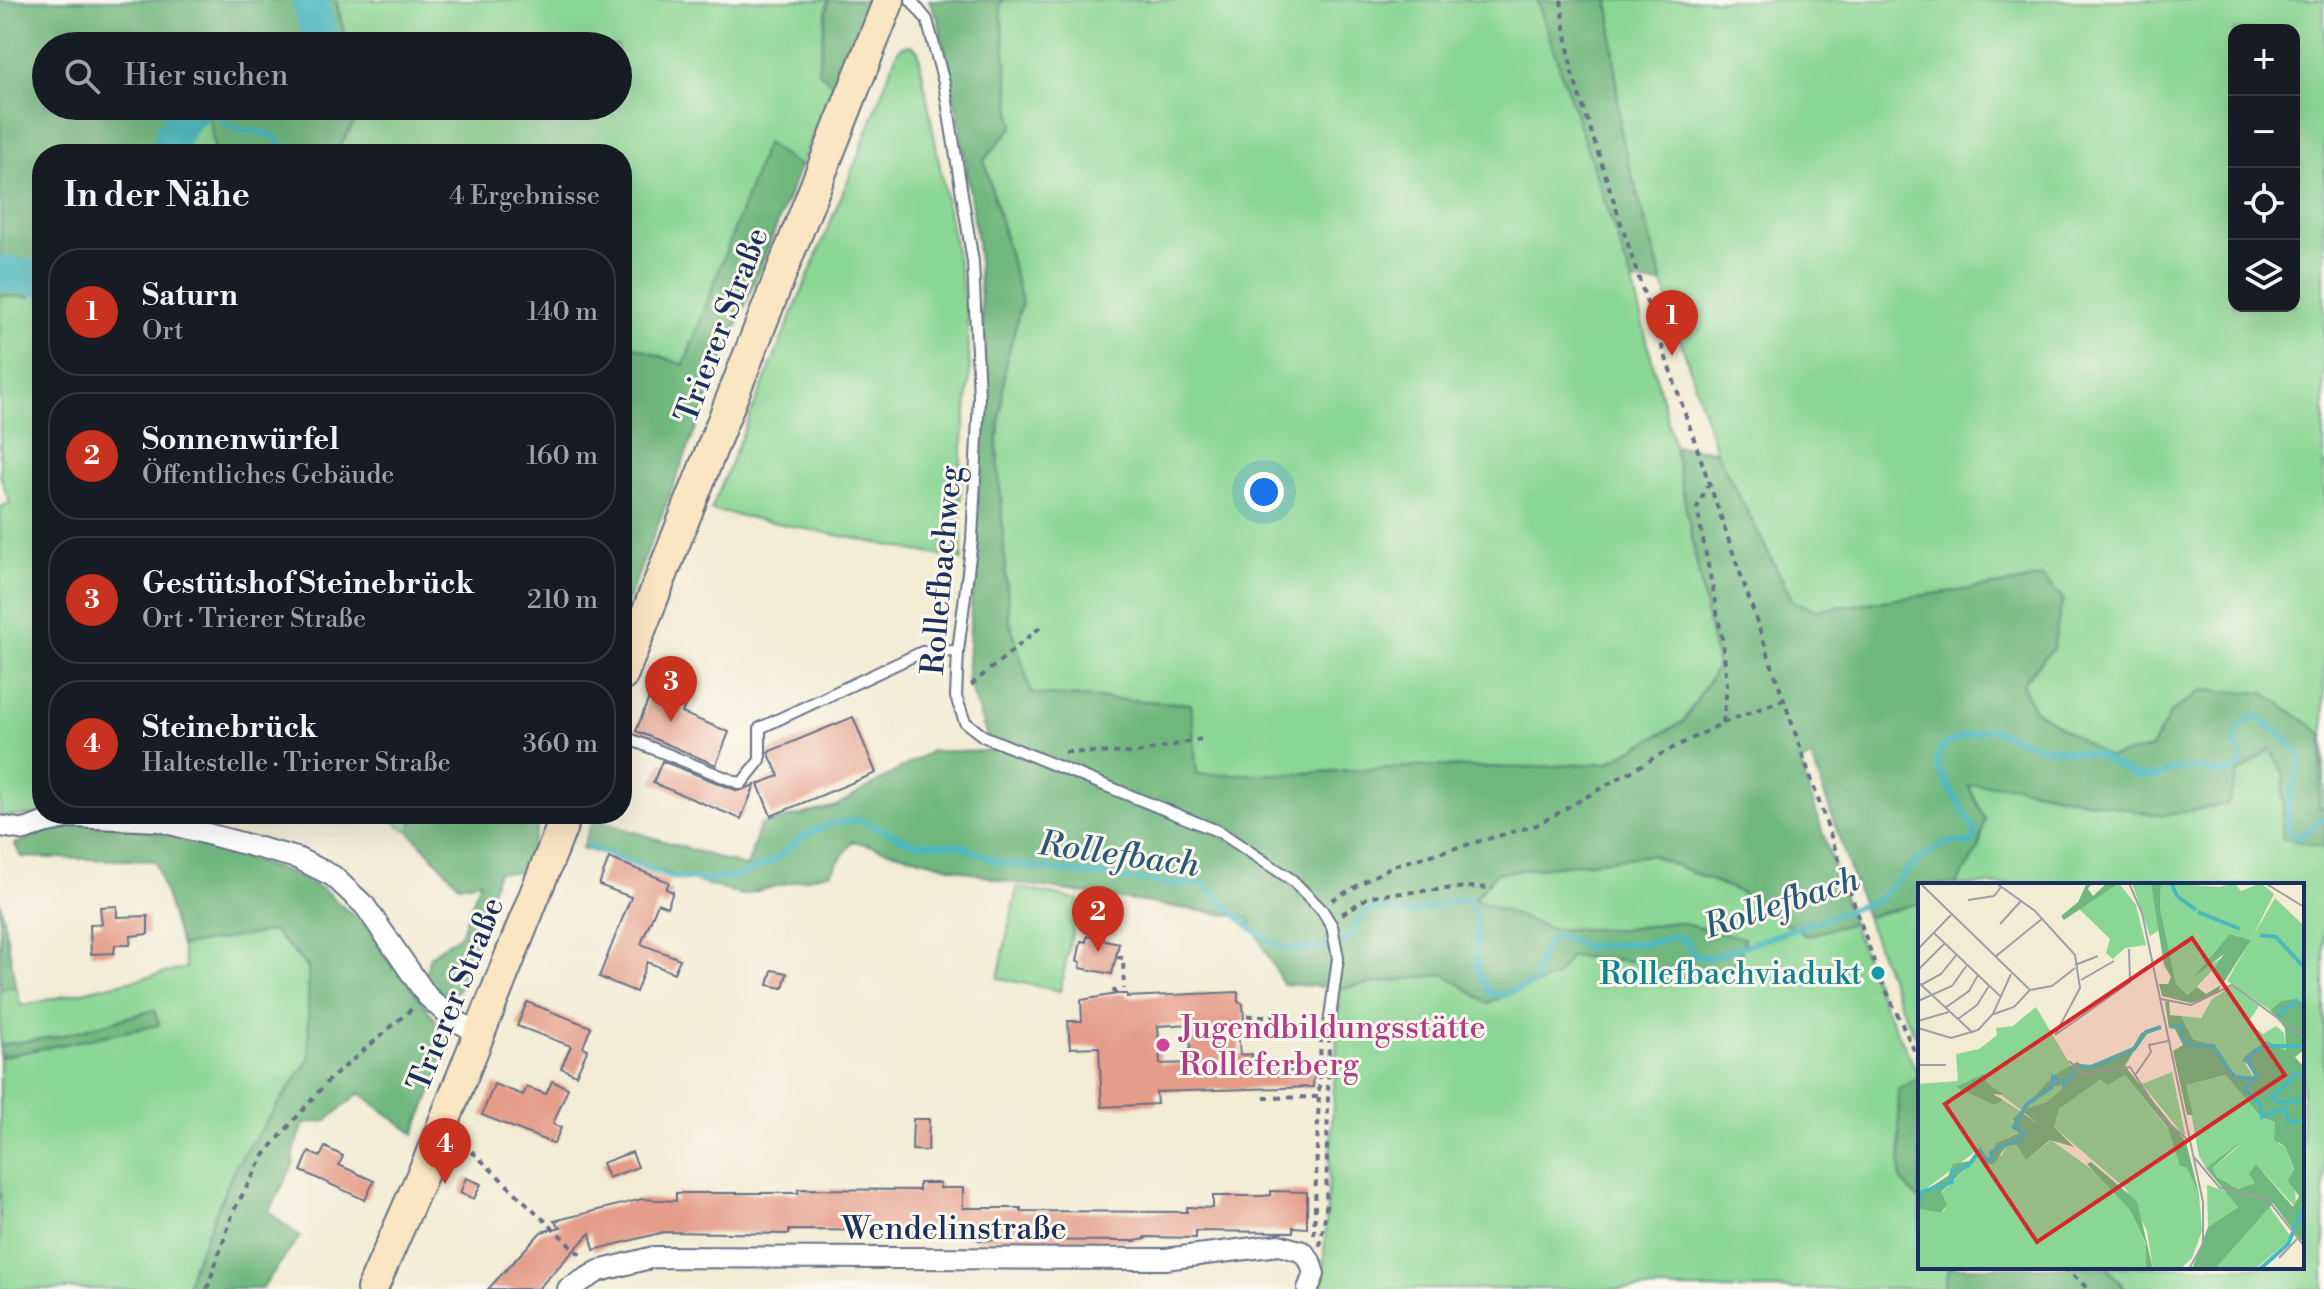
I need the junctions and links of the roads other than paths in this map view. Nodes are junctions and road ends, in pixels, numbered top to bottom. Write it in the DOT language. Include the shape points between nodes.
graph roads {
  1 [pos="889,0"];
  2 [pos="911,0"];
  3 [pos="632,651"];
  4 [pos="958,651"];
  5 [pos="632,740"];
  6 [pos="40,824"];
  7 [pos="170,824"];
  8 [pos="563,824"];
  9 [pos="0,826"];
  10 [pos="1329,1025"];
  11 [pos="478,1032"];
  12 [pos="372,1289"];
  13 [pos="568,1289"];
  14 [pos="1308,1289"];
  1 -- 3 [label="main road, Trierer Straße"];
  2 -- 4 [label="lane, Rollefbachweg" via="927,20 944,83 973,262 979,397 972,540"];
  4 -- 5 [label="lane" via="922,652 760,728 760,760 741,784"];
  4 -- 10 [label="lane, Rollefbachweg" via="956,697 965,722 983,736 1220,832 1292,880 1322,910 1338,958"];
  6 -- 9 [label="street" via="25,830"];
  7 -- 11 [label="street" via="297,858 333,876 365,906 427,996 452,1019"];
  8 -- 11 [label="main road, Trierer Straße"];
  11 -- 12 [label="main road, Trierer Straße"];
  13 -- 14 [label="street, Wendelinstraße" via="599,1271 654,1257 1165,1259 1279,1245 1306,1256 1314,1274"];
}
